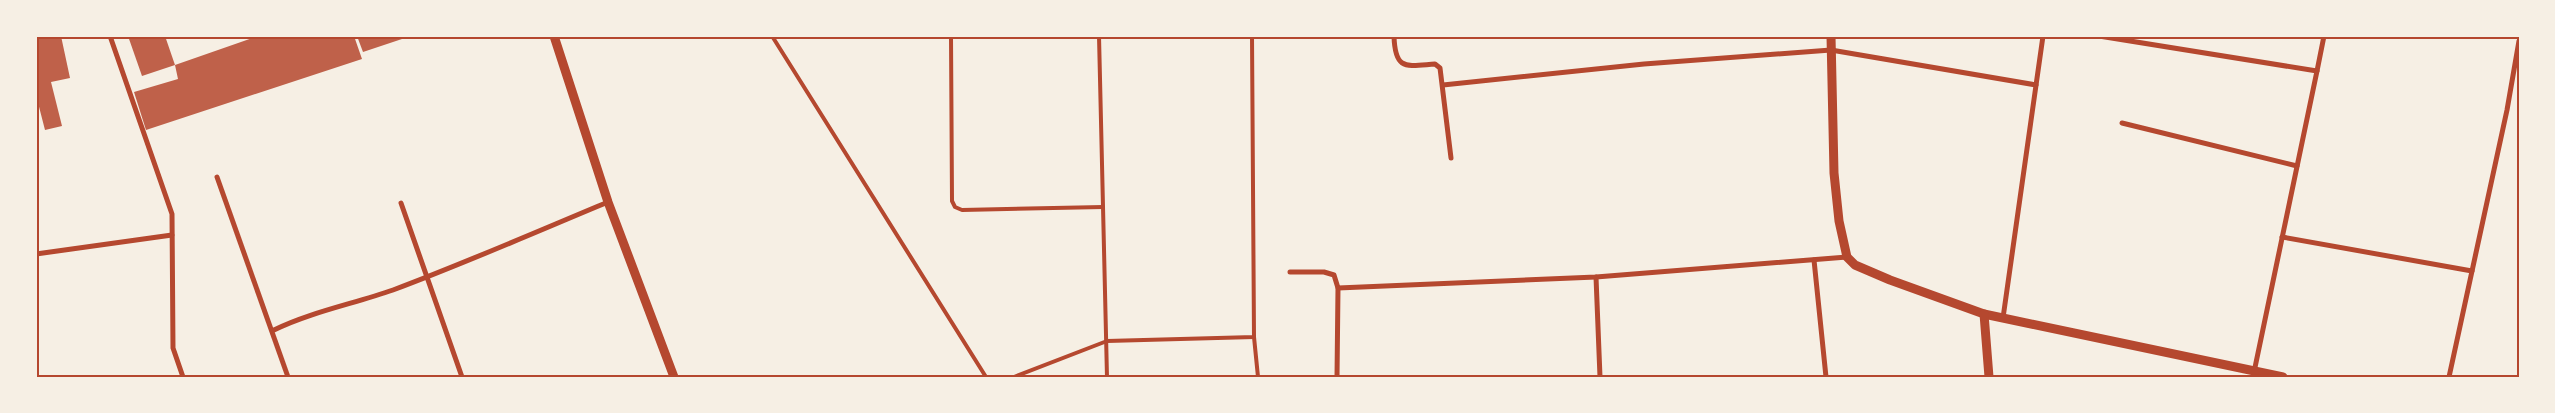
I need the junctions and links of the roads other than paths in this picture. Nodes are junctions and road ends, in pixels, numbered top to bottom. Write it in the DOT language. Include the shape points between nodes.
graph roads {
  1 [pos="110,36"];
  2 [pos="554,36"];
  3 [pos="772,36"];
  4 [pos="950,36"];
  5 [pos="1099,36"];
  6 [pos="1252,36"];
  7 [pos="1394,36"];
  8 [pos="1831,36"];
  9 [pos="2043,36"];
  10 [pos="2099,36"];
  11 [pos="2324,36"];
  12 [pos="2519,41"];
  13 [pos="1831,50"];
  14 [pos="2317,71"];
  15 [pos="1443,85"];
  16 [pos="2036,85"];
  17 [pos="2122,123"];
  18 [pos="1451,158"];
  19 [pos="2297,166"];
  20 [pos="218,177"];
  21 [pos="608,202"];
  22 [pos="401,203"];
  23 [pos="1103,207"];
  24 [pos="172,235"];
  25 [pos="2282,237"];
  26 [pos="36,254"];
  27 [pos="1847,257"];
  28 [pos="1814,260"];
  29 [pos="2472,271"];
  30 [pos="1290,272"];
  31 [pos="428,277"];
  32 [pos="1596,277"];
  33 [pos="1338,288"];
  34 [pos="1984,314"];
  35 [pos="2003,318"];
  36 [pos="274,330"];
  37 [pos="1254,337"];
  38 [pos="1107,341"];
  39 [pos="2254,374"];
  40 [pos="183,377"];
  41 [pos="288,377"];
  42 [pos="462,377"];
  43 [pos="674,377"];
  44 [pos="986,377"];
  45 [pos="1014,377"];
  46 [pos="1107,377"];
  47 [pos="1258,377"];
  48 [pos="1337,377"];
  49 [pos="1600,377"];
  50 [pos="1826,377"];
  51 [pos="1989,377"];
  52 [pos="2283,377"];
  53 [pos="2449,377"];
  1 -- 24 [label="street" via="172,214"];
  2 -- 21 [label="street"];
  3 -- 44 [label="lane"];
  4 -- 23 [label="lane" via="952,201 955,207 962,210"];
  5 -- 23 [label="lane"];
  6 -- 37 [label="lane"];
  7 -- 15 [label="street" via="1394,53 1398,61 1407,66 1436,64 1440,68"];
  8 -- 13 [label="street"];
  9 -- 16 [label="street"];
  10 -- 14 [label="street"];
  11 -- 14 [label="street"];
  12 -- 29 [label="street"];
  13 -- 15 [label="street" via="1644,64"];
  13 -- 16 [label="street"];
  13 -- 27 [label="street" via="1834,173"];
  14 -- 19 [label="street"];
  15 -- 18 [label="street"];
  16 -- 35 [label="street"];
  17 -- 19 [label="street"];
  19 -- 25 [label="street"];
  20 -- 36 [label="street"];
  21 -- 31 [label="street"];
  21 -- 43 [label="street"];
  22 -- 31 [label="street"];
  23 -- 38 [label="lane"];
  24 -- 26 [label="street"];
  24 -- 40 [label="street" via="173,348"];
  25 -- 29 [label="street"];
  25 -- 39 [label="street"];
  27 -- 28 [label="street"];
  27 -- 34 [label="street" via="1855,265 1890,280"];
  28 -- 32 [label="street"];
  28 -- 50 [label="street"];
  29 -- 53 [label="street"];
  30 -- 33 [label="street" via="1334,274"];
  31 -- 36 [label="street"];
  31 -- 42 [label="street"];
  32 -- 33 [label="street"];
  32 -- 49 [label="street"];
  33 -- 48 [label="street"];
  34 -- 35 [label="street"];
  34 -- 51 [label="street"];
  35 -- 39 [label="street"];
  36 -- 41 [label="street"];
  37 -- 38 [label="lane"];
  37 -- 47 [label="lane"];
  38 -- 45 [label="lane"];
  38 -- 46 [label="lane"];
  39 -- 52 [label="street"];
}
